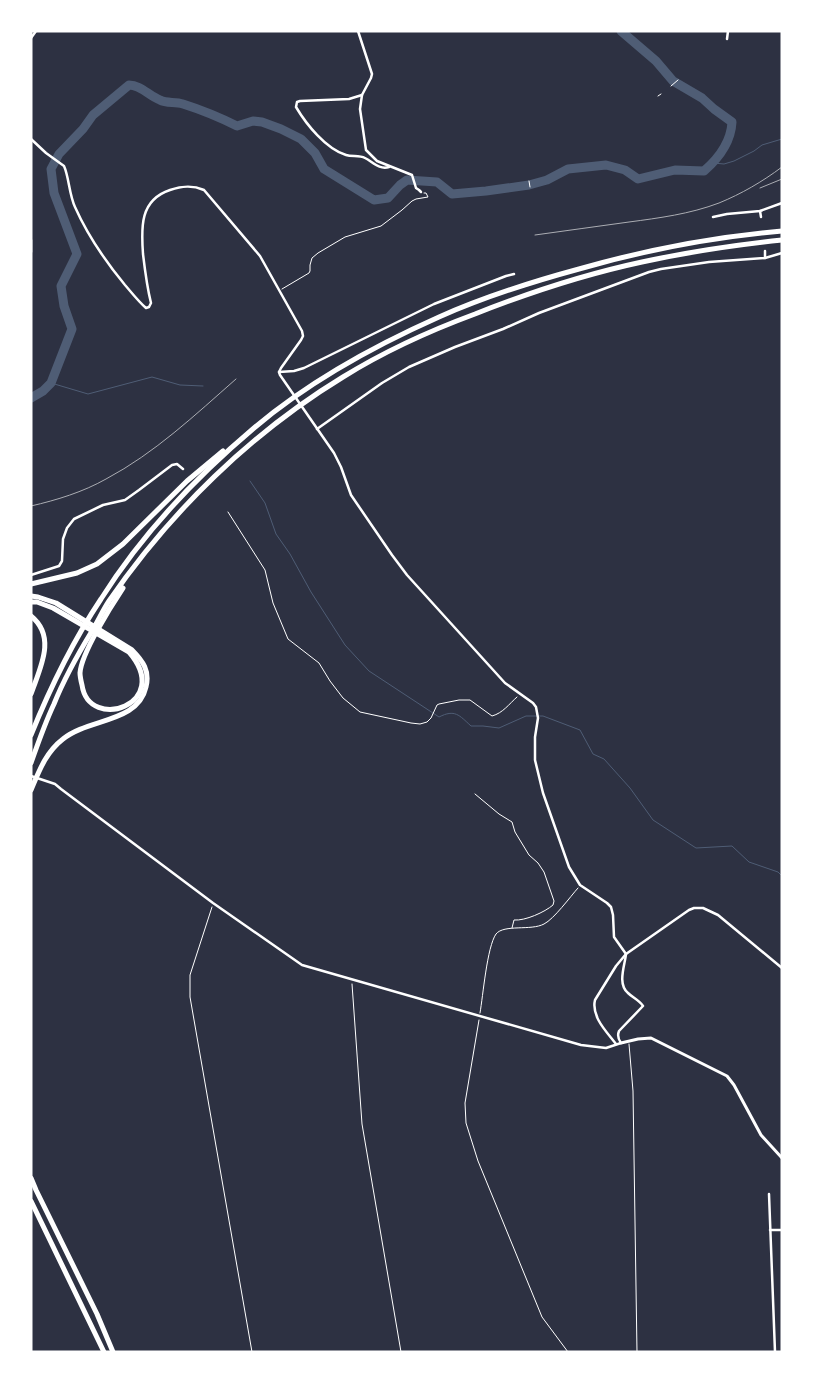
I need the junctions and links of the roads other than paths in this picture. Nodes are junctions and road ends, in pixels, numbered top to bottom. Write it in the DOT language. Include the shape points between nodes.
graph roads {
  1 [pos="36,31"];
  2 [pos="358,31"];
  3 [pos="728,31"];
  4 [pos="31,38"];
  5 [pos="727,39"];
  6 [pos="362,96"];
  7 [pos="31,140"];
  8 [pos="389,166"];
  9 [pos="420,192"];
  10 [pos="782,203"];
  11 [pos="760,212"];
  12 [pos="713,217"];
  13 [pos="761,217"];
  14 [pos="782,231"];
  15 [pos="31,240"];
  16 [pos="782,240"];
  17 [pos="764,251"];
  18 [pos="31,252"];
  19 [pos="782,253"];
  20 [pos="765,258"];
  21 [pos="514,274"];
  22 [pos="279,372"];
  23 [pos="255,427"];
  24 [pos="317,429"];
  25 [pos="183,469"];
  26 [pos="31,575"];
  27 [pos="31,584"];
  28 [pos="31,596"];
  29 [pos="31,602"];
  30 [pos="111,603"];
  31 [pos="31,616"];
  32 [pos="31,694"];
  33 [pos="31,735"];
  34 [pos="31,763"];
  35 [pos="31,776"];
  36 [pos="31,790"];
  37 [pos="626,954"];
  38 [pos="782,968"];
  39 [pos="621,1043"];
  40 [pos="616,1044"];
  41 [pos="782,1158"];
  42 [pos="31,1178"];
  43 [pos="769,1194"];
  44 [pos="31,1202"];
  45 [pos="770,1230"];
  46 [pos="782,1230"];
  47 [pos="104,1352"];
  48 [pos="113,1352"];
  49 [pos="775,1352"];
  1 -- 4 [label="street"];
  2 -- 6 [label="street" via="372,74"];
  3 -- 5 [label="street"];
  6 -- 8 [label="street" via="360,109 366,150 377,161"];
  6 -- 8 [label="street" via="300,101 296,107 317,134 339,153 362,157 381,168"];
  7 -- 22 [label="street" via="65,169 75,208 108,264 147,308 151,303 142,231 151,202 163,192 178,187 204,190 260,256 299,324 303,336"];
  8 -- 9 [label="street" via="412,175"];
  10 -- 11 [label="street"];
  11 -- 12 [label="street"];
  11 -- 13 [label="street"];
  14 -- 23 [label="highway" via="732,236 632,255 499,293 440,316 339,368"];
  15 -- 18 [label="street"];
  16 -- 30 [label="highway" via="705,250 616,268 504,302 400,345 297,407 244,449 184,507 146,552"];
  17 -- 20 [label="street"];
  19 -- 20 [label="street"];
  20 -- 24 [label="street" via="709,262 648,272 539,313 409,367"];
  21 -- 22 [label="street" via="434,304 304,368"];
  22 -- 24 [label="street"];
  23 -- 27 [label="highway" via="97,564 77,573"];
  23 -- 33 [label="highway" via="176,502 101,598 72,646"];
  24 -- 37 [label="street" via="338,462 351,495 395,560 505,683 533,703 538,718 535,760 569,867 580,886 611,908 614,937"];
  25 -- 26 [label="street" via="177,464 172,465 125,500 103,505 74,519 63,539 62,561 58,566"];
  28 -- 36 [label="highway" via="56,603 132,650 142,659 148,682 143,698 128,712 85,726 62,739 43,762"];
  29 -- 30 [label="highway" via="53,608 129,652 137,662 142,682 139,694 124,707 114,710 93,705 83,692 80,673 85,656"];
  30 -- 34 [label="highway" via="80,651 54,702"];
  31 -- 32 [label="highway" via="43,630 45,639 42,661"];
  35 -- 40 [label="street" via="55,784 213,904 302,965 581,1045 606,1048"];
  37 -- 38 [label="street" via="689,910 703,908 718,914"];
  37 -- 39 [label="street" via="622,984 628,994 643,1006 619,1031"];
  37 -- 40 [label="street" via="594,1002 597,1017"];
  39 -- 40 [label="street"];
  39 -- 41 [label="street" via="651,1038 727,1076 761,1135"];
  42 -- 48 [label="highway"];
  43 -- 45 [label="street"];
  44 -- 47 [label="highway"];
  45 -- 46 [label="street"];
  45 -- 49 [label="street"];
}
